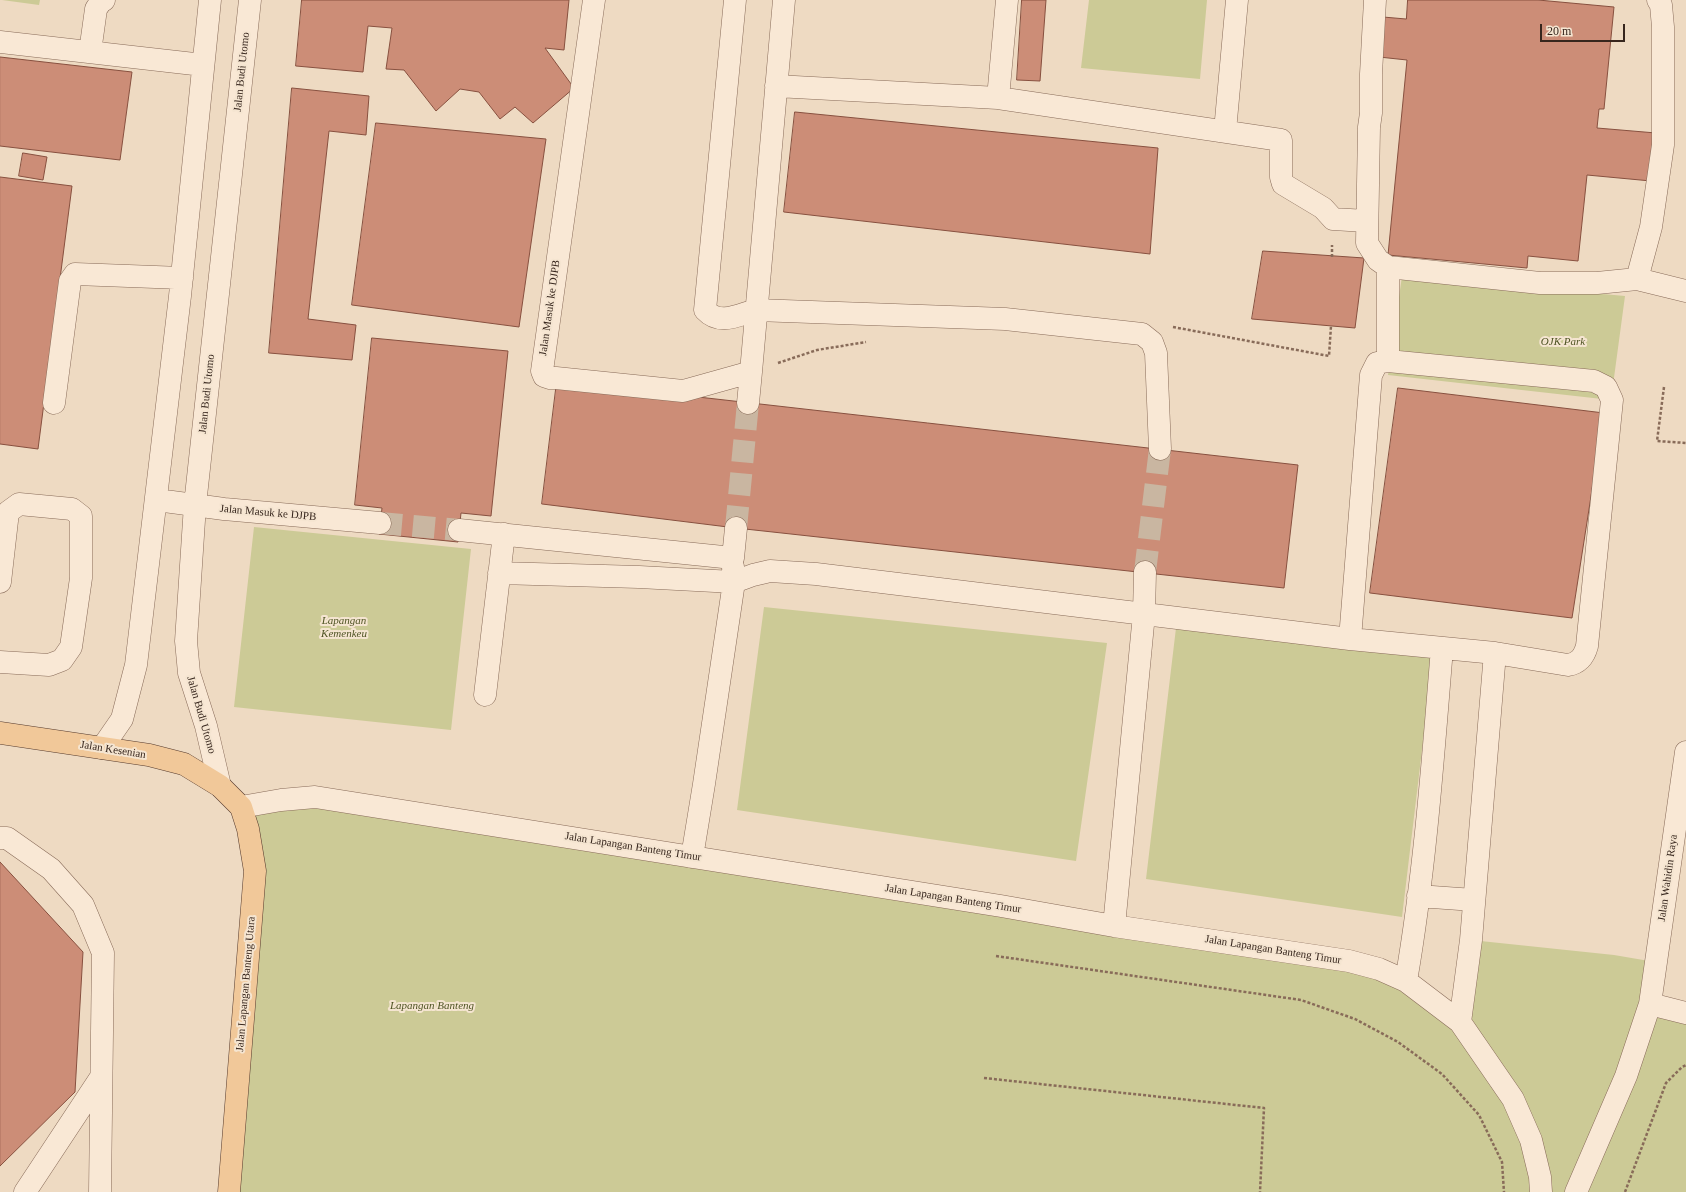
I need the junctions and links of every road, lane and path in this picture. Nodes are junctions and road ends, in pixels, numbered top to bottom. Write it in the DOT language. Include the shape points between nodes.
graph roads {
  1 [pos="104,0"];
  2 [pos="210,0"];
  3 [pos="250,0"];
  4 [pos="594,0"];
  5 [pos="735,0"];
  6 [pos="784,0"];
  7 [pos="1007,0"];
  8 [pos="1237,0"];
  9 [pos="1375,0"];
  10 [pos="1658,0"];
  11 [pos="0,42"];
  12 [pos="90,52"];
  13 [pos="203,65"];
  14 [pos="776,86"];
  15 [pos="998,98"];
  16 [pos="1225,131"];
  17 [pos="1366,221"];
  18 [pos="1388,266"];
  19 [pos="182,278"];
  20 [pos="1637,279"];
  21 [pos="1686,290"];
  22 [pos="756,310"];
  23 [pos="1331,326"];
  24 [pos="1330,335"];
  25 [pos="1388,361"];
  26 [pos="751,372"];
  27 [pos="1664,387"];
  28 [pos="54,403"];
  29 [pos="748,403"];
  30 [pos="1686,443"];
  31 [pos="1160,449"];
  32 [pos="157,500"];
  33 [pos="195,505"];
  34 [pos="380,523"];
  35 [pos="736,528"];
  36 [pos="459,530"];
  37 [pos="504,534"];
  38 [pos="732,558"];
  39 [pos="1145,572"];
  40 [pos="499,573"];
  41 [pos="0,582"];
  42 [pos="734,582"];
  43 [pos="1144,614"];
  44 [pos="1350,639"];
  45 [pos="1442,648"];
  46 [pos="1495,653"];
  47 [pos="0,662"];
  48 [pos="485,695"];
  49 [pos="0,733"];
  50 [pos="102,748"];
  51 [pos="1686,752"];
  52 [pos="220,786"];
  53 [pos="241,807"];
  54 [pos="0,838"];
  55 [pos="692,856"];
  56 [pos="1418,896"];
  57 [pos="1474,900"];
  58 [pos="1114,926"];
  59 [pos="996,956"];
  60 [pos="1406,981"];
  61 [pos="1650,1004"];
  62 [pos="1686,1013"];
  63 [pos="1460,1022"];
  64 [pos="1686,1065"];
  65 [pos="101,1077"];
  66 [pos="984,1078"];
  67 [pos="25,1192"];
  68 [pos="100,1192"];
  69 [pos="229,1192"];
  70 [pos="1260,1192"];
  71 [pos="1504,1192"];
  72 [pos="1541,1192"];
  73 [pos="1576,1192"];
  74 [pos="1625,1192"];
  1 -- 12 [label="street" via="96,9"];
  2 -- 13 [label="street"];
  3 -- 33 [label="street, Jalan Budi Utomo"];
  4 -- 26 [label="street, Jalan Masuk ke DJPB" via="542,371 544,376 683,391"];
  5 -- 22 [label="street" via="705,310 711,316 725,319"];
  6 -- 14 [label="street"];
  7 -- 15 [label="street"];
  8 -- 16 [label="street"];
  9 -- 17 [label="street"];
  10 -- 20 [label="street" via="1663,27 1663,145 1651,227"];
  11 -- 12 [label="street"];
  12 -- 13 [label="street"];
  13 -- 19 [label="street"];
  14 -- 15 [label="street"];
  14 -- 22 [label="street"];
  15 -- 16 [label="street"];
  16 -- 17 [label="street" via="1281,140 1281,177 1285,186 1323,208 1333,219"];
  17 -- 18 [label="street" via="1366,243 1378,260"];
  18 -- 20 [label="street" via="1540,284"];
  18 -- 25 [label="street"];
  19 -- 28 [label="street" via="73,275 70,281"];
  19 -- 32 [label="street"];
  20 -- 21 [label="street"];
  22 -- 26 [label="street"];
  22 -- 31 [label="street" via="1005,319 1142,334 1152,342 1156,353"];
  23 -- 24 [label="path"];
  25 -- 44 [label="street" via="1377,363 1371,375"];
  25 -- 46 [label="street" via="1594,381 1606,387 1612,400 1585,654 1575,664 1568,665"];
  26 -- 29 [label="street"];
  27 -- 30 [label="path" via="1657,441"];
  32 -- 33 [label="street, Jalan Masuk ke DJPB"];
  32 -- 50 [label="street" via="136,665 122,719"];
  33 -- 34 [label="street, Jalan Masuk ke DJPB"];
  33 -- 52 [label="street, Jalan Budi Utomo" via="186,641 189,673 206,726"];
  35 -- 38 [label="street"];
  36 -- 37 [label="street"];
  37 -- 38 [label="street"];
  37 -- 40 [label="street"];
  38 -- 42 [label="street"];
  39 -- 43 [label="street"];
  40 -- 42 [label="street"];
  40 -- 48 [label="street"];
  41 -- 47 [label="street" via="8,512 19,504 72,509 81,516 81,578 71,648 62,660 49,665"];
  42 -- 43 [label="street" via="770,571 816,574"];
  42 -- 55 [label="street"];
  43 -- 44 [label="street"];
  43 -- 58 [label="street"];
  44 -- 45 [label="street"];
  45 -- 46 [label="street"];
  45 -- 56 [label="street"];
  46 -- 57 [label="street"];
  49 -- 50 [label="main road, Jalan Kesenian"];
  50 -- 52 [label="main road, Jalan Kesenian" via="184,764"];
  51 -- 61 [label="street, Jalan Wahidin Raya"];
  52 -- 53 [label="main road, Jalan Lapangan Banteng Utara"];
  53 -- 55 [label="street, Jalan Lapangan Banteng Timur" via="315,797"];
  53 -- 69 [label="main road, Jalan Lapangan Banteng Utara" via="248,829 255,871"];
  54 -- 65 [label="street" via="7,838 51,869 84,905 103,953"];
  55 -- 58 [label="street, Jalan Lapangan Banteng Timur"];
  56 -- 57 [label="street"];
  56 -- 60 [label="street"];
  57 -- 63 [label="street"];
  58 -- 60 [label="street, Jalan Lapangan Banteng Timur" via="1349,961 1379,969"];
  59 -- 71 [label="path" via="1301,1000 1355,1019 1398,1042 1442,1074 1479,1115 1502,1162"];
  60 -- 63 [label="street, Jalan Lapangan Banteng Timur"];
  61 -- 62 [label="street"];
  61 -- 73 [label="street, Jalan Wahidin Raya" via="1626,1076"];
  63 -- 72 [label="street, Jalan Lapangan Banteng Timur" via="1513,1100 1531,1140"];
  64 -- 74 [label="path" via="1666,1083"];
  65 -- 67 [label="street"];
  65 -- 68 [label="street"];
  66 -- 70 [label="path" via="1264,1108"];
}
